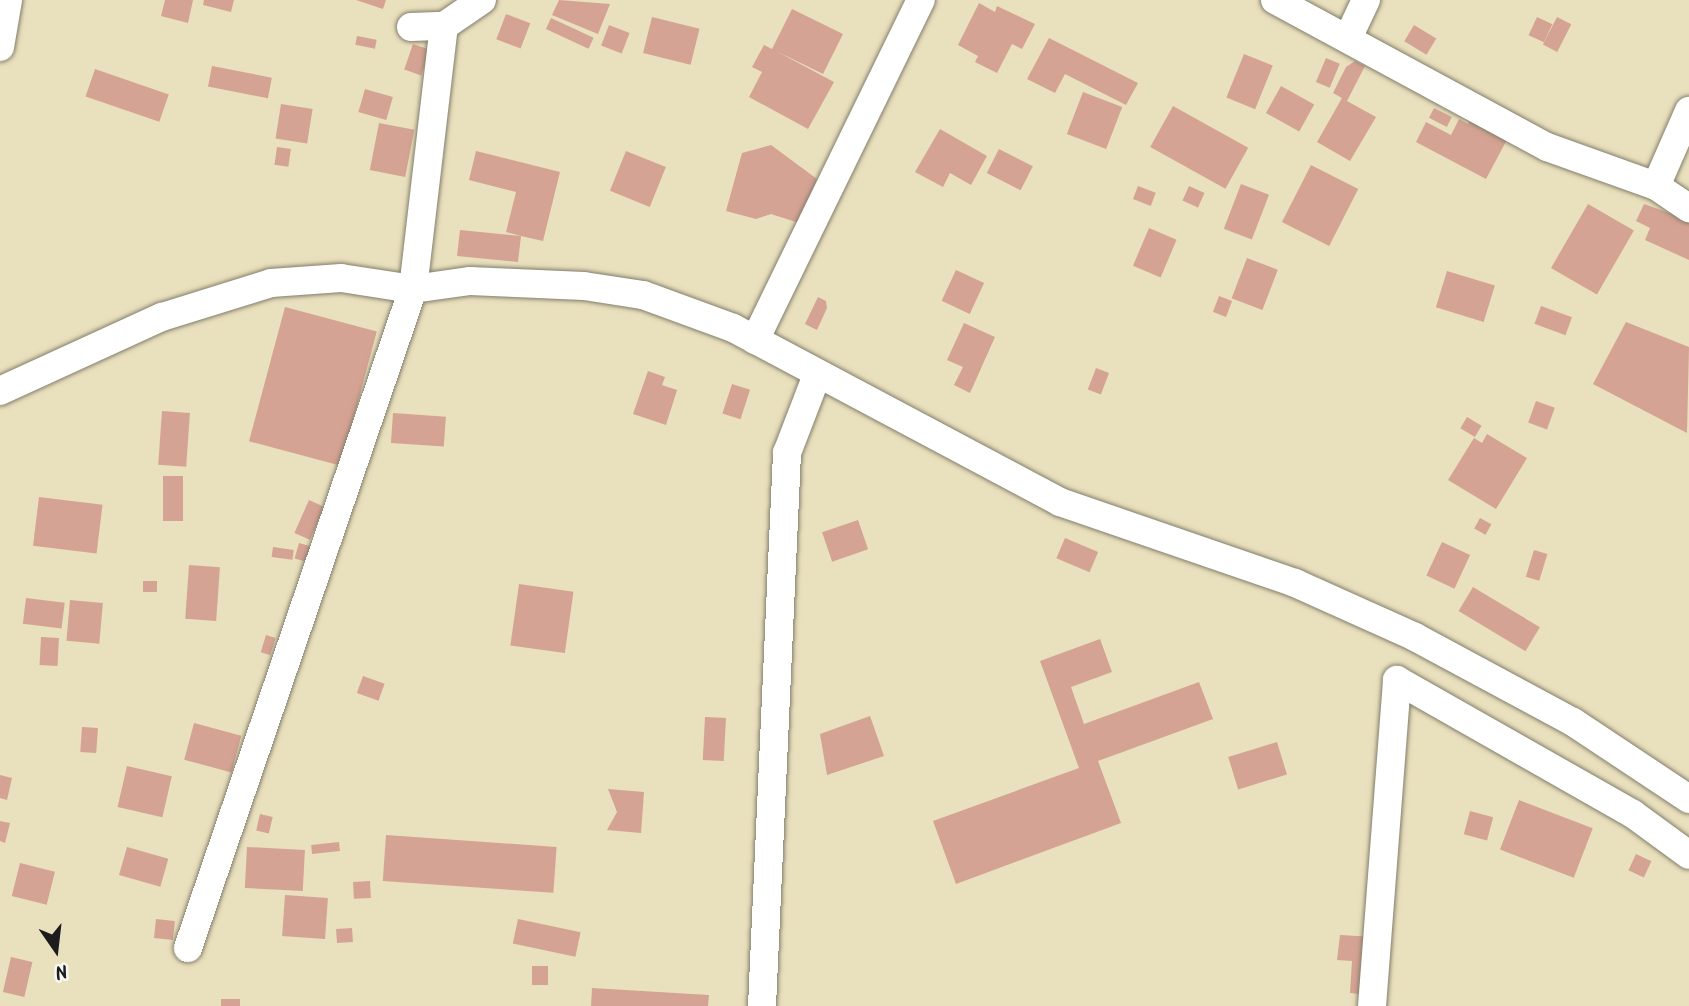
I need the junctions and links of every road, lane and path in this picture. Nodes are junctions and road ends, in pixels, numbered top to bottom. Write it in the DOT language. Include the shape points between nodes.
graph roads {
  1 [pos="8,0"];
  2 [pos="482,0"];
  3 [pos="921,0"];
  4 [pos="1275,0"];
  5 [pos="1366,0"];
  6 [pos="444,26"];
  7 [pos="411,27"];
  8 [pos="1348,38"];
  9 [pos="0,47"];
  10 [pos="1689,111"];
  11 [pos="1657,186"];
  12 [pos="1689,208"];
  13 [pos="413,289"];
  14 [pos="755,340"];
  15 [pos="817,375"];
  16 [pos="0,391"];
  17 [pos="1689,799"];
  18 [pos="1689,855"];
  19 [pos="188,948"];
  20 [pos="762,1006"];
  21 [pos="1373,1006"];
  1 -- 9 [label="street"];
  2 -- 6 [label="street"];
  3 -- 14 [label="street"];
  4 -- 8 [label="street"];
  5 -- 8 [label="street"];
  6 -- 7 [label="street"];
  6 -- 13 [label="street"];
  8 -- 11 [label="street" via="1547,148"];
  10 -- 11 [label="street"];
  11 -- 12 [label="street"];
  13 -- 14 [label="street" via="470,281 596,288 688,309"];
  13 -- 16 [label="street" via="341,278 271,283 162,317"];
  13 -- 19 [label="street"];
  14 -- 15 [label="street"];
  15 -- 17 [label="street" via="1060,502 1295,583 1415,636 1573,722"];
  15 -- 20 [label="street" via="787,453"];
  18 -- 21 [label="street" via="1633,814 1397,680"];
}
